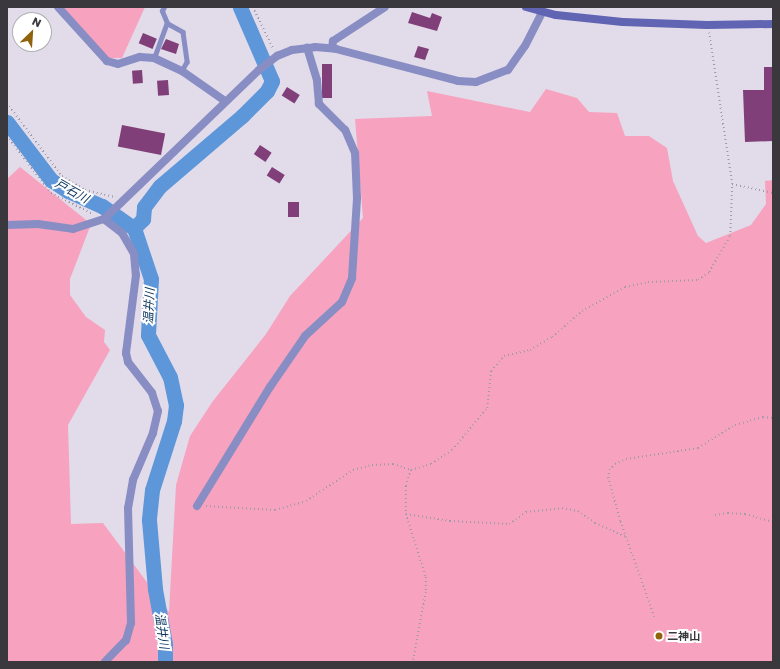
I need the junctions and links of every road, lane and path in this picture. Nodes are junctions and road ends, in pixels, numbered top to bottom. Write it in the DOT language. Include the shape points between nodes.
graph roads {
  1 [pos="58,7"];
  2 [pos="164,7"];
  3 [pos="253,7"];
  4 [pos="385,7"];
  5 [pos="526,7"];
  6 [pos="542,10"];
  7 [pos="167,23"];
  8 [pos="773,24"];
  9 [pos="707,25"];
  10 [pos="307,48"];
  11 [pos="332,48"];
  12 [pos="276,57"];
  13 [pos="154,58"];
  14 [pos="182,71"];
  15 [pos="225,101"];
  16 [pos="7,103"];
  17 [pos="7,136"];
  18 [pos="732,184"];
  19 [pos="773,192"];
  20 [pos="122,203"];
  21 [pos="104,219"];
  22 [pos="7,225"];
  23 [pos="773,418"];
  24 [pos="412,470"];
  25 [pos="197,506"];
  26 [pos="406,514"];
  27 [pos="715,515"];
  28 [pos="773,522"];
  29 [pos="628,538"];
  30 [pos="654,617"];
  31 [pos="105,662"];
  32 [pos="413,662"];
  1 -- 13 [label="street" via="107,62 118,64 140,57"];
  2 -- 7 [label="lane" via="162,11"];
  3 -- 12 [label="path"];
  4 -- 11 [label="street" via="333,41"];
  5 -- 6 [label="main road"];
  6 -- 9 [label="main road" via="624,22"];
  6 -- 11 [label="street" via="525,46 508,70 476,82 458,81"];
  7 -- 13 [label="lane"];
  7 -- 14 [label="lane" via="183,32 187,62"];
  8 -- 9 [label="main road"];
  9 -- 18 [label="path"];
  10 -- 11 [label="street"];
  10 -- 12 [label="street" via="292,50"];
  10 -- 25 [label="street" via="317,80 319,104 344,130 355,153 357,198 352,278 342,302 305,336 275,380"];
  12 -- 15 [label="street"];
  13 -- 14 [label="street"];
  14 -- 15 [label="street"];
  15 -- 20 [label="street"];
  16 -- 20 [label="path" via="62,176 85,190 118,197"];
  17 -- 21 [label="path" via="51,193"];
  18 -- 19 [label="path"];
  18 -- 24 [label="path" via="730,236 710,272 698,280 648,282 624,287 582,311 552,337 530,350 504,356 491,371 487,408 472,428 452,450 431,464"];
  20 -- 21 [label="street"];
  21 -- 22 [label="street" via="73,229 38,224"];
  21 -- 31 [label="street" via="122,233 134,254 136,275 126,353 132,368 152,393 158,411 153,433 134,480 128,508 132,623 126,640"];
  23 -- 29 [label="path" via="763,417 735,425 698,448 626,458 615,464 609,470 608,478"];
  24 -- 25 [label="path" via="393,464 372,465 353,470 306,500 274,510"];
  24 -- 26 [label="path" via="406,486"];
  26 -- 29 [label="path" via="481,524 509,524 526,512 562,508 578,511 609,531"];
  26 -- 32 [label="path" via="426,577 425,605"];
  27 -- 28 [label="path" via="728,512 745,514"];
  29 -- 30 [label="path"];
}
